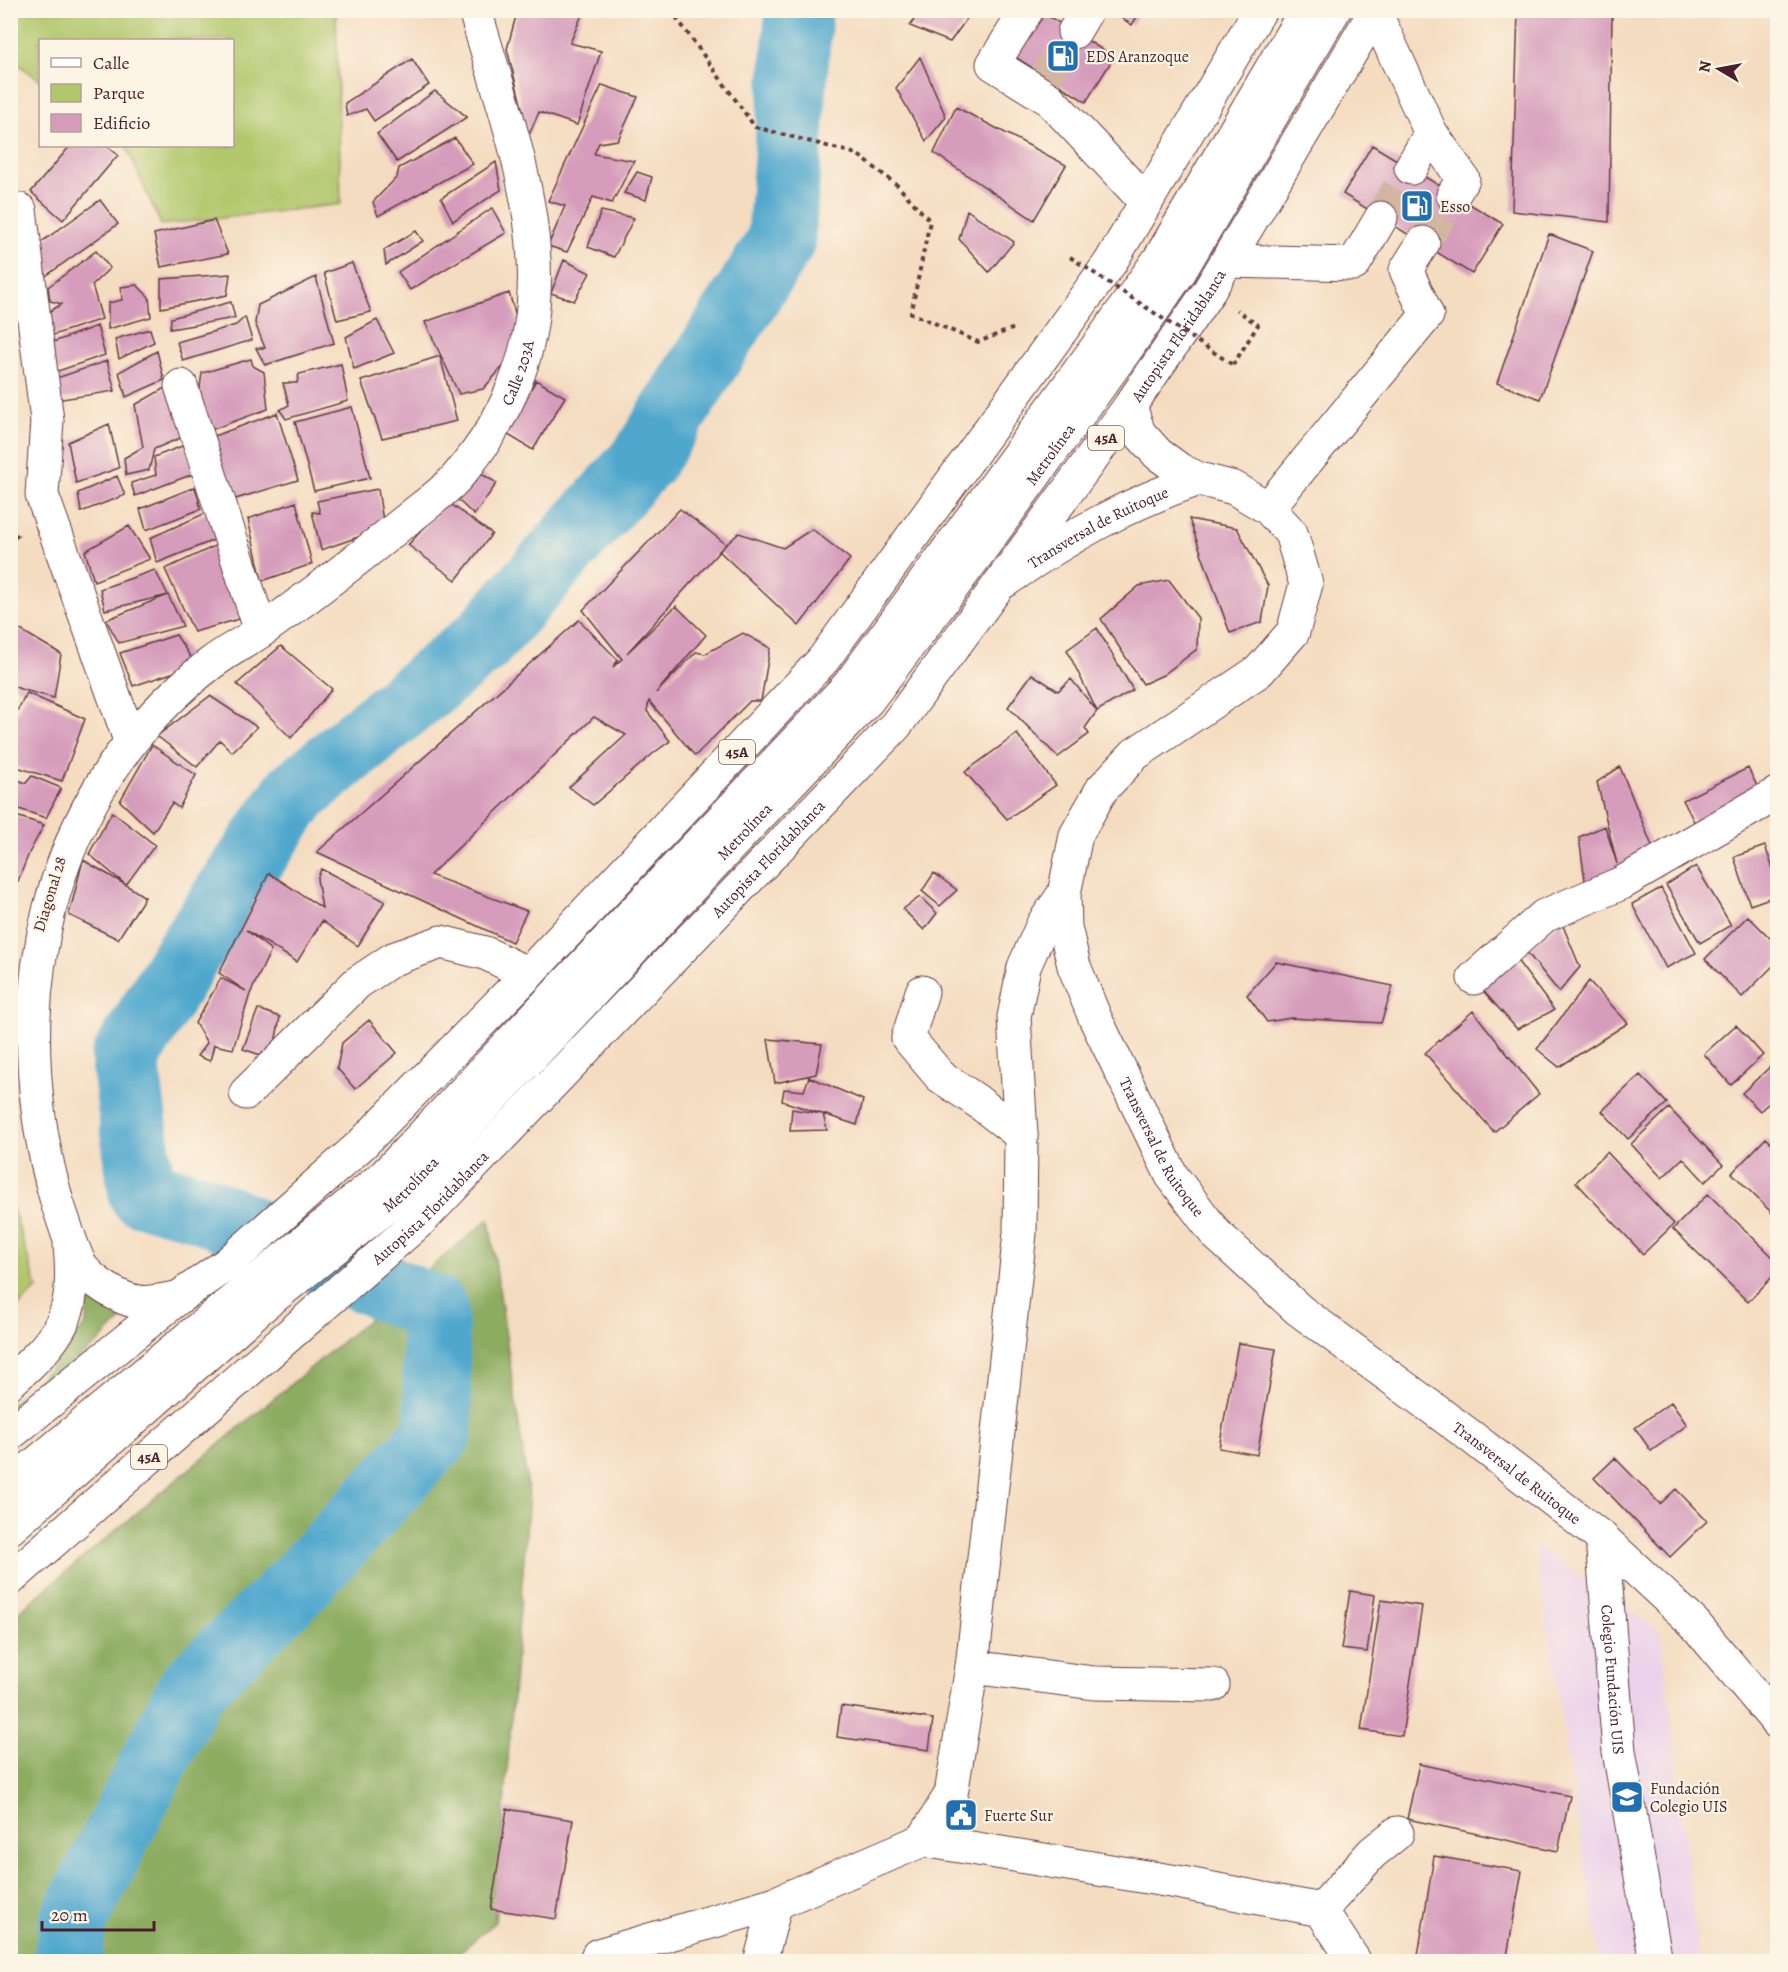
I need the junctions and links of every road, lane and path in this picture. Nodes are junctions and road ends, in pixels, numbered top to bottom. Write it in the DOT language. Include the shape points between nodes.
graph roads {
  1 [pos="475,10"];
  2 [pos="671,10"];
  3 [pos="1027,10"];
  4 [pos="1260,10"];
  5 [pos="1306,10"];
  6 [pos="1334,10"];
  7 [pos="1375,11"];
  8 [pos="1431,133"];
  9 [pos="1411,168"];
  10 [pos="1453,195"];
  11 [pos="1146,202"];
  12 [pos="20,210"];
  13 [pos="1381,218"];
  14 [pos="1423,243"];
  15 [pos="1228,261"];
  16 [pos="1063,266"];
  17 [pos="1209,291"];
  18 [pos="1020,326"];
  19 [pos="181,386"];
  20 [pos="1130,406"];
  21 [pos="1199,479"];
  22 [pos="1268,508"];
  23 [pos="1001,584"];
  24 [pos="261,631"];
  25 [pos="130,740"];
  26 [pos="1778,793"];
  27 [pos="1064,894"];
  28 [pos="528,974"];
  29 [pos="1474,978"];
  30 [pos="922,992"];
  31 [pos="246,1093"];
  32 [pos="1021,1135"];
  33 [pos="403,1196"];
  34 [pos="68,1232"];
  35 [pos="255,1297"];
  36 [pos="178,1298"];
  37 [pos="10,1382"];
  38 [pos="10,1434"];
  39 [pos="10,1485"];
  40 [pos="10,1528"];
  41 [pos="1602,1538"];
  42 [pos="10,1579"];
  43 [pos="972,1667"];
  44 [pos="1213,1685"];
  45 [pos="1778,1723"];
  46 [pos="1397,1833"];
  47 [pos="923,1840"];
  48 [pos="776,1903"];
  49 [pos="1321,1910"];
  50 [pos="595,1962"];
  51 [pos="760,1962"];
  52 [pos="1355,1962"];
  53 [pos="1656,1962"];
  1 -- 24 [label="main road, Calle 203A" via="526,189 536,277 530,332 518,376 490,433 456,478"];
  2 -- 18 [label="path" via="755,127 857,154 897,185 930,221 910,313 978,342"];
  3 -- 11 [label="main road" via="993,64 1048,88"];
  4 -- 11 [label="main road, 45A"];
  5 -- 33 [label="main road, Metrolínea" via="1160,258 849,685"];
  6 -- 33 [label="main road, Metrolínea" via="1174,280 867,701"];
  7 -- 8 [label="main road"];
  7 -- 15 [label="main road, Autopista Floridablanca / 45A"];
  8 -- 9 [label="main road"];
  8 -- 10 [label="main road" via="1463,179"];
  11 -- 28 [label="main road, 45A" via="1110,263 823,660"];
  12 -- 25 [label="main road" via="47,420 42,495"];
  13 -- 15 [label="main road" via="1354,264"];
  14 -- 22 [label="main road" via="1406,270 1426,315"];
  15 -- 17 [label="main road, Autopista Floridablanca / 45A"];
  16 -- 17 [label="path, bridge" via="1070,257 1233,365 1258,325"];
  17 -- 20 [label="main road, Autopista Floridablanca / 45A"];
  19 -- 24 [label="main road"];
  20 -- 21 [label="main road, Transversal de Ruitoque" via="1139,433 1158,454"];
  20 -- 23 [label="main road, Autopista Floridablanca / 45A"];
  21 -- 22 [label="main road, Transversal de Ruitoque" via="1234,488"];
  21 -- 23 [label="main road, Transversal de Ruitoque" via="1102,520"];
  22 -- 27 [label="main road, Transversal de Ruitoque" via="1291,533 1306,584 1293,632 1259,671 1135,754 1102,789 1076,835"];
  23 -- 33 [label="main road, Autopista Floridablanca / 45A" via="896,725"];
  24 -- 25 [label="main road, Diagonal 28" via="212,662 169,698"];
  25 -- 34 [label="main road, Diagonal 28" via="92,794 62,852 40,914 28,978 24,1043 30,1108 45,1172"];
  26 -- 29 [label="main road" via="1623,883 1544,916"];
  27 -- 32 [label="main road" via="1043,924 1024,968 1014,1017"];
  27 -- 41 [label="main road, Transversal de Ruitoque" via="1065,927 1074,966 1095,1018 1172,1176 1216,1234 1299,1311"];
  28 -- 31 [label="main road" via="485,953 441,942 393,959 357,983"];
  28 -- 36 [label="main road, 45A" via="361,1145 227,1264"];
  30 -- 32 [label="main road" via="908,1038 940,1076"];
  32 -- 43 [label="main road" via="1020,1233"];
  33 -- 35 [label="main road, Metrolínea"];
  33 -- 42 [label="main road, Autopista Floridablanca / 45A" via="287,1335"];
  34 -- 36 [label="main road, Diagonal 28" via="82,1268 110,1292 138,1302"];
  34 -- 37 [label="main road, Diagonal 28" via="73,1272 71,1300 59,1332"];
  35 -- 39 [label="main road, Metrolínea"];
  35 -- 40 [label="main road, Metrolínea"];
  36 -- 38 [label="main road, 45A"];
  41 -- 45 [label="main road, Transversal de Ruitoque" via="1694,1623"];
  41 -- 53 [label="main road, Colegio Fundación UIS" via="1619,1751"];
  43 -- 44 [label="main road" via="1094,1683"];
  43 -- 47 [label="main road" via="951,1794"];
  46 -- 49 [label="main road" via="1372,1853"];
  47 -- 48 [label="main road"];
  47 -- 49 [label="main road"];
  48 -- 50 [label="main road" via="598,1955"];
  48 -- 51 [label="main road"];
  49 -- 52 [label="main road"];
}
